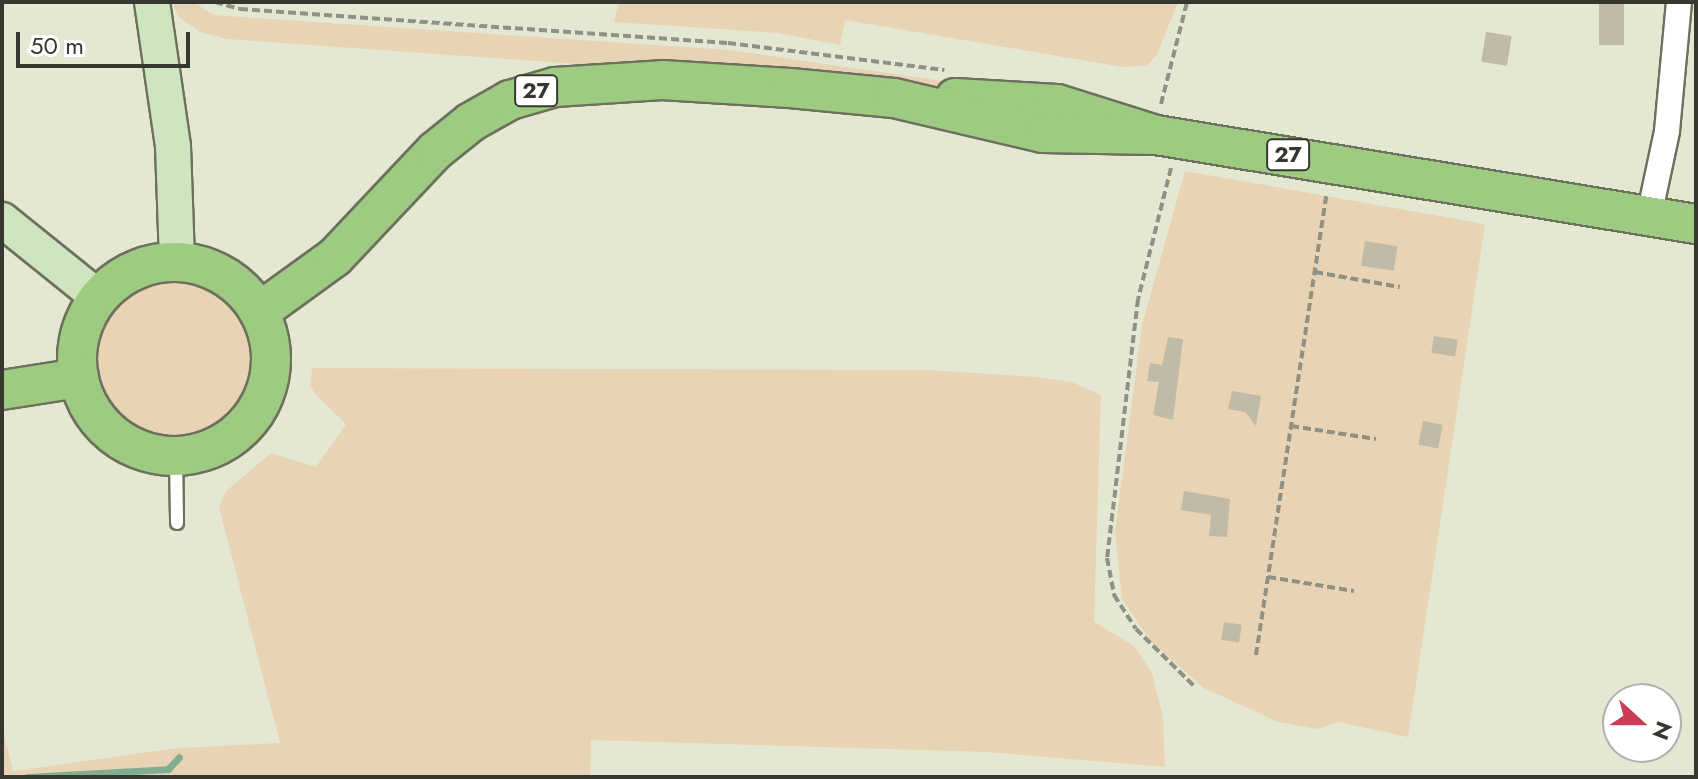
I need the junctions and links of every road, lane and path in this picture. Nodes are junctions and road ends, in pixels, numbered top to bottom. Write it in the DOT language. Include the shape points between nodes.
graph roads {
  1 [pos="152,2"];
  2 [pos="215,2"];
  3 [pos="1187,2"];
  4 [pos="1679,2"];
  5 [pos="949,71"];
  6 [pos="1167,137"];
  7 [pos="1332,162"];
  8 [pos="1649,216"];
  9 [pos="2,220"];
  10 [pos="1696,224"];
  11 [pos="177,262"];
  12 [pos="1315,272"];
  13 [pos="1400,287"];
  14 [pos="99,298"];
  15 [pos="259,312"];
  16 [pos="79,378"];
  17 [pos="2,390"];
  18 [pos="1291,426"];
  19 [pos="1376,439"];
  20 [pos="176,456"];
  21 [pos="177,523"];
  22 [pos="1268,577"];
  23 [pos="1354,591"];
  24 [pos="1256,655"];
  25 [pos="1194,686"];
  1 -- 11 [label="main road" via="173,146"];
  2 -- 5 [label="path" via="240,9 728,43"];
  3 -- 6 [label="path"];
  4 -- 8 [label="street" via="1667,131"];
  6 -- 7 [label="main road, 27"];
  6 -- 15 [label="main road, 27" via="1043,133 894,98 662,80 579,83 533,91 452,136 335,257"];
  6 -- 25 [label="path" via="1138,299 1107,558 1114,595 1136,629"];
  7 -- 8 [label="main road, 27"];
  7 -- 12 [label="path"];
  8 -- 10 [label="main road, 27"];
  9 -- 14 [label="main road"];
  11 -- 14 [label="main road" via="134,271"];
  11 -- 15 [label="main road" via="224,276"];
  12 -- 13 [label="path"];
  12 -- 18 [label="path"];
  14 -- 16 [label="main road" via="79,340"];
  15 -- 20 [label="main road" via="271,360 257,408 227,440"];
  16 -- 17 [label="main road"];
  16 -- 20 [label="main road" via="89,405 113,434 138,449"];
  18 -- 19 [label="path"];
  18 -- 22 [label="path"];
  20 -- 21 [label="lane"];
  22 -- 23 [label="path"];
  22 -- 24 [label="path"];
}
